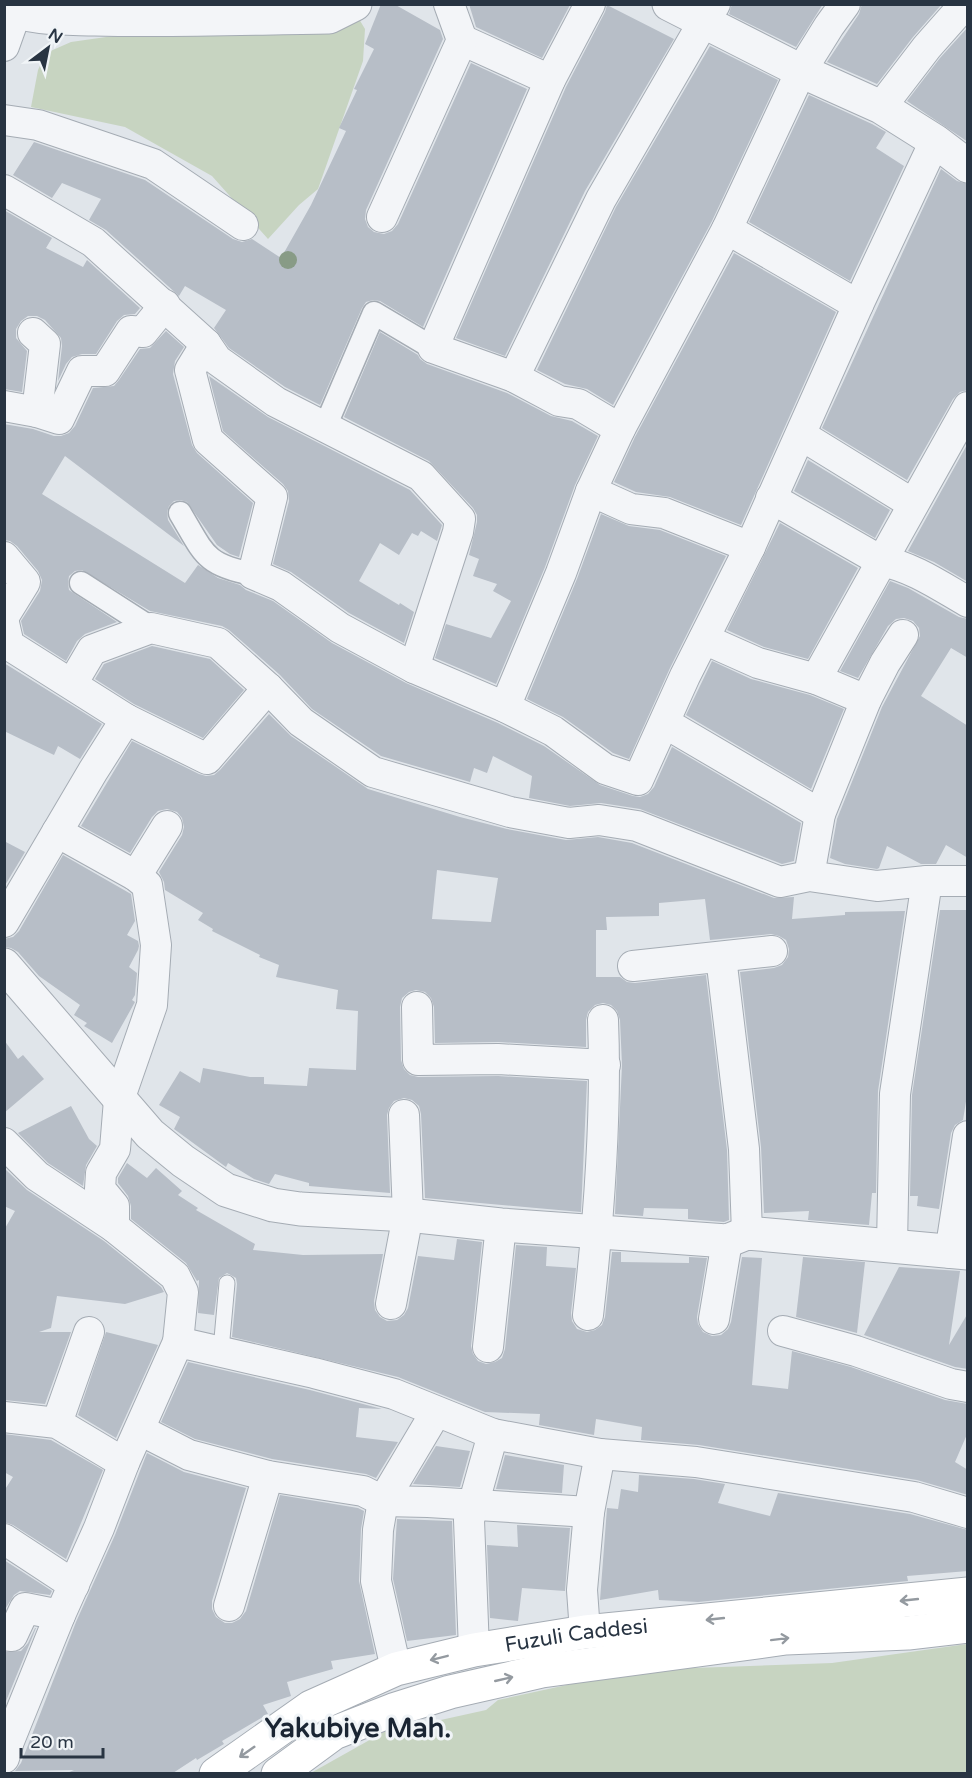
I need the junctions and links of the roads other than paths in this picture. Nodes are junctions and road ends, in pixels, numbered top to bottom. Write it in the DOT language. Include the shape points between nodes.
graph roads {
  1 [pos="354,4"];
  2 [pos="449,4"];
  3 [pos="590,4"];
  4 [pos="669,4"];
  5 [pos="845,4"];
  6 [pos="965,4"];
  7 [pos="13,8"];
  8 [pos="142,12"];
  9 [pos="709,13"];
  10 [pos="462,40"];
  11 [pos="4,46"];
  12 [pos="801,71"];
  13 [pos="550,80"];
  14 [pos="881,107"];
  15 [pos="4,120"];
  16 [pos="935,141"];
  17 [pos="968,166"];
  18 [pos="4,190"];
  19 [pos="382,217"];
  20 [pos="243,225"];
  21 [pos="727,229"];
  22 [pos="165,305"];
  23 [pos="858,305"];
  24 [pos="33,333"];
  25 [pos="206,344"];
  26 [pos="433,348"];
  27 [pos="514,376"];
  28 [pos="4,406"];
  29 [pos="968,407"];
  30 [pos="37,412"];
  31 [pos="325,427"];
  32 [pos="620,429"];
  33 [pos="801,435"];
  34 [pos="591,491"];
  35 [pos="771,498"];
  36 [pos="913,504"];
  37 [pos="180,513"];
  38 [pos="750,547"];
  39 [pos="4,557"];
  40 [pos="881,561"];
  41 [pos="253,574"];
  42 [pos="81,583"];
  43 [pos="968,602"];
  44 [pos="4,616"];
  45 [pos="4,623"];
  46 [pos="151,628"];
  47 [pos="903,635"];
  48 [pos="704,639"];
  49 [pos="414,668"];
  50 [pos="816,679"];
  51 [pos="72,684"];
  52 [pos="268,688"];
  53 [pos="866,700"];
  54 [pos="505,707"];
  55 [pos="126,719"];
  56 [pos="665,723"];
  57 [pos="820,814"];
  58 [pos="167,826"];
  59 [pos="57,832"];
  60 [pos="136,876"];
  61 [pos="809,876"];
  62 [pos="927,881"];
  63 [pos="968,881"];
  64 [pos="4,922"];
  65 [pos="772,951"];
  66 [pos="721,957"];
  67 [pos="4,965"];
  68 [pos="633,966"];
  69 [pos="417,1007"];
  70 [pos="603,1020"];
  71 [pos="605,1065"];
  72 [pos="119,1100"];
  73 [pos="404,1115"];
  74 [pos="968,1136"];
  75 [pos="4,1143"];
  76 [pos="408,1215"];
  77 [pos="501,1225"];
  78 [pos="114,1227"];
  79 [pos="597,1232"];
  80 [pos="737,1237"];
  81 [pos="892,1245"];
  82 [pos="959,1253"];
  83 [pos="227,1283"];
  84 [pos="391,1304"];
  85 [pos="588,1315"];
  86 [pos="714,1319"];
  87 [pos="783,1331"];
  88 [pos="89,1332"];
  89 [pos="178,1342"];
  90 [pos="488,1347"];
  91 [pos="221,1350"];
  92 [pos="968,1388"];
  93 [pos="436,1412"];
  94 [pos="4,1417"];
  95 [pos="57,1423"];
  96 [pos="140,1430"];
  97 [pos="493,1434"];
  98 [pos="600,1454"];
  99 [pos="124,1463"];
  100 [pos="268,1476"];
  101 [pos="383,1502"];
  102 [pos="473,1505"];
  103 [pos="589,1512"];
  104 [pos="968,1513"];
  105 [pos="4,1539"];
  106 [pos="74,1585"];
  107 [pos="968,1594"];
  108 [pos="229,1606"];
  109 [pos="60,1614"];
  110 [pos="968,1626"];
  111 [pos="585,1632"];
  112 [pos="4,1635"];
  113 [pos="474,1650"];
  114 [pos="396,1669"];
  115 [pos="6,1746"];
  116 [pos="216,1773"];
  117 [pos="278,1773"];
  1 -- 8 [label="street" via="329,17"];
  2 -- 10 [label="street"];
  3 -- 13 [label="street"];
  4 -- 9 [label="street"];
  5 -- 12 [label="street"];
  6 -- 14 [label="street"];
  7 -- 8 [label="street" via="47,17"];
  7 -- 11 [label="street"];
  9 -- 12 [label="street"];
  9 -- 27 [label="street" via="601,199"];
  10 -- 13 [label="street"];
  10 -- 19 [label="street"];
  12 -- 14 [label="street"];
  12 -- 21 [label="street"];
  13 -- 26 [label="street"];
  14 -- 16 [label="street"];
  15 -- 20 [label="street" via="38,125 153,164"];
  16 -- 17 [label="street"];
  16 -- 23 [label="street"];
  18 -- 22 [label="street" via="93,242"];
  21 -- 23 [label="street"];
  21 -- 32 [label="street"];
  22 -- 25 [label="street"];
  22 -- 30 [label="street" via="143,332 131,331 105,371 82,371 59,419"];
  23 -- 33 [label="street"];
  24 -- 30 [label="street" via="45,344"];
  25 -- 31 [label="street" via="217,360 276,402"];
  25 -- 41 [label="street" via="190,370 208,440 272,497"];
  26 -- 27 [label="street"];
  26 -- 31 [label="street" via="374,313"];
  27 -- 32 [label="street" via="559,401 578,404"];
  28 -- 30 [label="street"];
  29 -- 36 [label="street"];
  31 -- 49 [label="street" via="421,476 460,519"];
  32 -- 34 [label="street"];
  33 -- 35 [label="street"];
  33 -- 36 [label="street"];
  34 -- 38 [label="street" via="631,509 664,513"];
  34 -- 54 [label="street"];
  35 -- 38 [label="street"];
  35 -- 40 [label="street"];
  36 -- 40 [label="street"];
  37 -- 41 [label="street" via="205,556 227,570"];
  38 -- 48 [label="street"];
  39 -- 44 [label="street" via="25,582"];
  40 -- 43 [label="street" via="910,570"];
  40 -- 50 [label="street"];
  41 -- 49 [label="street" via="281,586 340,628"];
  42 -- 46 [label="street"];
  45 -- 51 [label="street" via="9,645"];
  46 -- 51 [label="street" via="92,650"];
  46 -- 52 [label="street" via="218,644"];
  47 -- 53 [label="street"];
  48 -- 50 [label="street" via="758,663"];
  48 -- 56 [label="street"];
  49 -- 54 [label="street"];
  50 -- 53 [label="street"];
  51 -- 55 [label="street"];
  52 -- 55 [label="street" via="207,759"];
  52 -- 61 [label="street" via="301,722 372,772 510,812 568,823 599,820 636,826 780,882"];
  53 -- 57 [label="street"];
  54 -- 56 [label="street" via="553,731 605,769 638,780"];
  55 -- 59 [label="street"];
  56 -- 57 [label="street"];
  57 -- 61 [label="street"];
  58 -- 60 [label="street"];
  59 -- 60 [label="street"];
  59 -- 64 [label="street"];
  60 -- 72 [label="street" via="147,885 156,945 152,1005"];
  61 -- 62 [label="street" via="877,886"];
  62 -- 63 [label="street"];
  62 -- 81 [label="street" via="895,1094"];
  65 -- 66 [label="street"];
  66 -- 68 [label="street"];
  66 -- 80 [label="street" via="744,1149"];
  67 -- 72 [label="street"];
  69 -- 71 [label="street" via="418,1060 498,1059"];
  70 -- 71 [label="street"];
  71 -- 79 [label="street"];
  72 -- 76 [label="street" via="150,1134 226,1190 300,1209"];
  72 -- 78 [label="street" via="115,1149 101,1173 100,1189 114,1206"];
  73 -- 76 [label="street"];
  74 -- 82 [label="street"];
  75 -- 78 [label="street" via="37,1176"];
  76 -- 77 [label="street"];
  76 -- 84 [label="street"];
  77 -- 79 [label="street"];
  77 -- 90 [label="street"];
  78 -- 89 [label="street" via="175,1276 183,1292"];
  79 -- 80 [label="street"];
  79 -- 85 [label="street"];
  80 -- 81 [label="street"];
  80 -- 86 [label="street"];
  81 -- 82 [label="street"];
  83 -- 91 [label="lane"];
  87 -- 92 [label="street"];
  88 -- 95 [label="street"];
  89 -- 91 [label="street"];
  89 -- 96 [label="street"];
  91 -- 93 [label="street" via="394,1395"];
  93 -- 97 [label="street"];
  93 -- 101 [label="street"];
  94 -- 95 [label="street"];
  95 -- 99 [label="street"];
  96 -- 99 [label="street"];
  96 -- 100 [label="street" via="189,1455"];
  97 -- 98 [label="street"];
  97 -- 102 [label="street"];
  98 -- 103 [label="street"];
  98 -- 104 [label="street" via="742,1469 914,1497"];
  99 -- 106 [label="street"];
  100 -- 101 [label="street" via="363,1491"];
  100 -- 108 [label="street"];
  101 -- 102 [label="street"];
  101 -- 114 [label="street" via="376,1581"];
  102 -- 103 [label="street"];
  102 -- 113 [label="street" via="469,1554"];
  103 -- 111 [label="street" via="582,1590"];
  105 -- 106 [label="street"];
  106 -- 109 [label="street"];
  107 -- 111 [label="main road, Fuzuli Caddesi, one-way"];
  109 -- 112 [label="street" via="25,1608 12,1636"];
  109 -- 115 [label="street"];
  117 -- 110 [label="main road, Fuzuli Caddesi, one-way" via="334,1733 383,1713 450,1692 542,1671 786,1638 908,1633"];
  111 -- 113 [label="main road, Fuzuli Caddesi"];
  113 -- 114 [label="main road, Fuzuli Caddesi, one-way"];
  114 -- 116 [label="main road, Fuzuli Caddesi, one-way" via="311,1707"];
}
